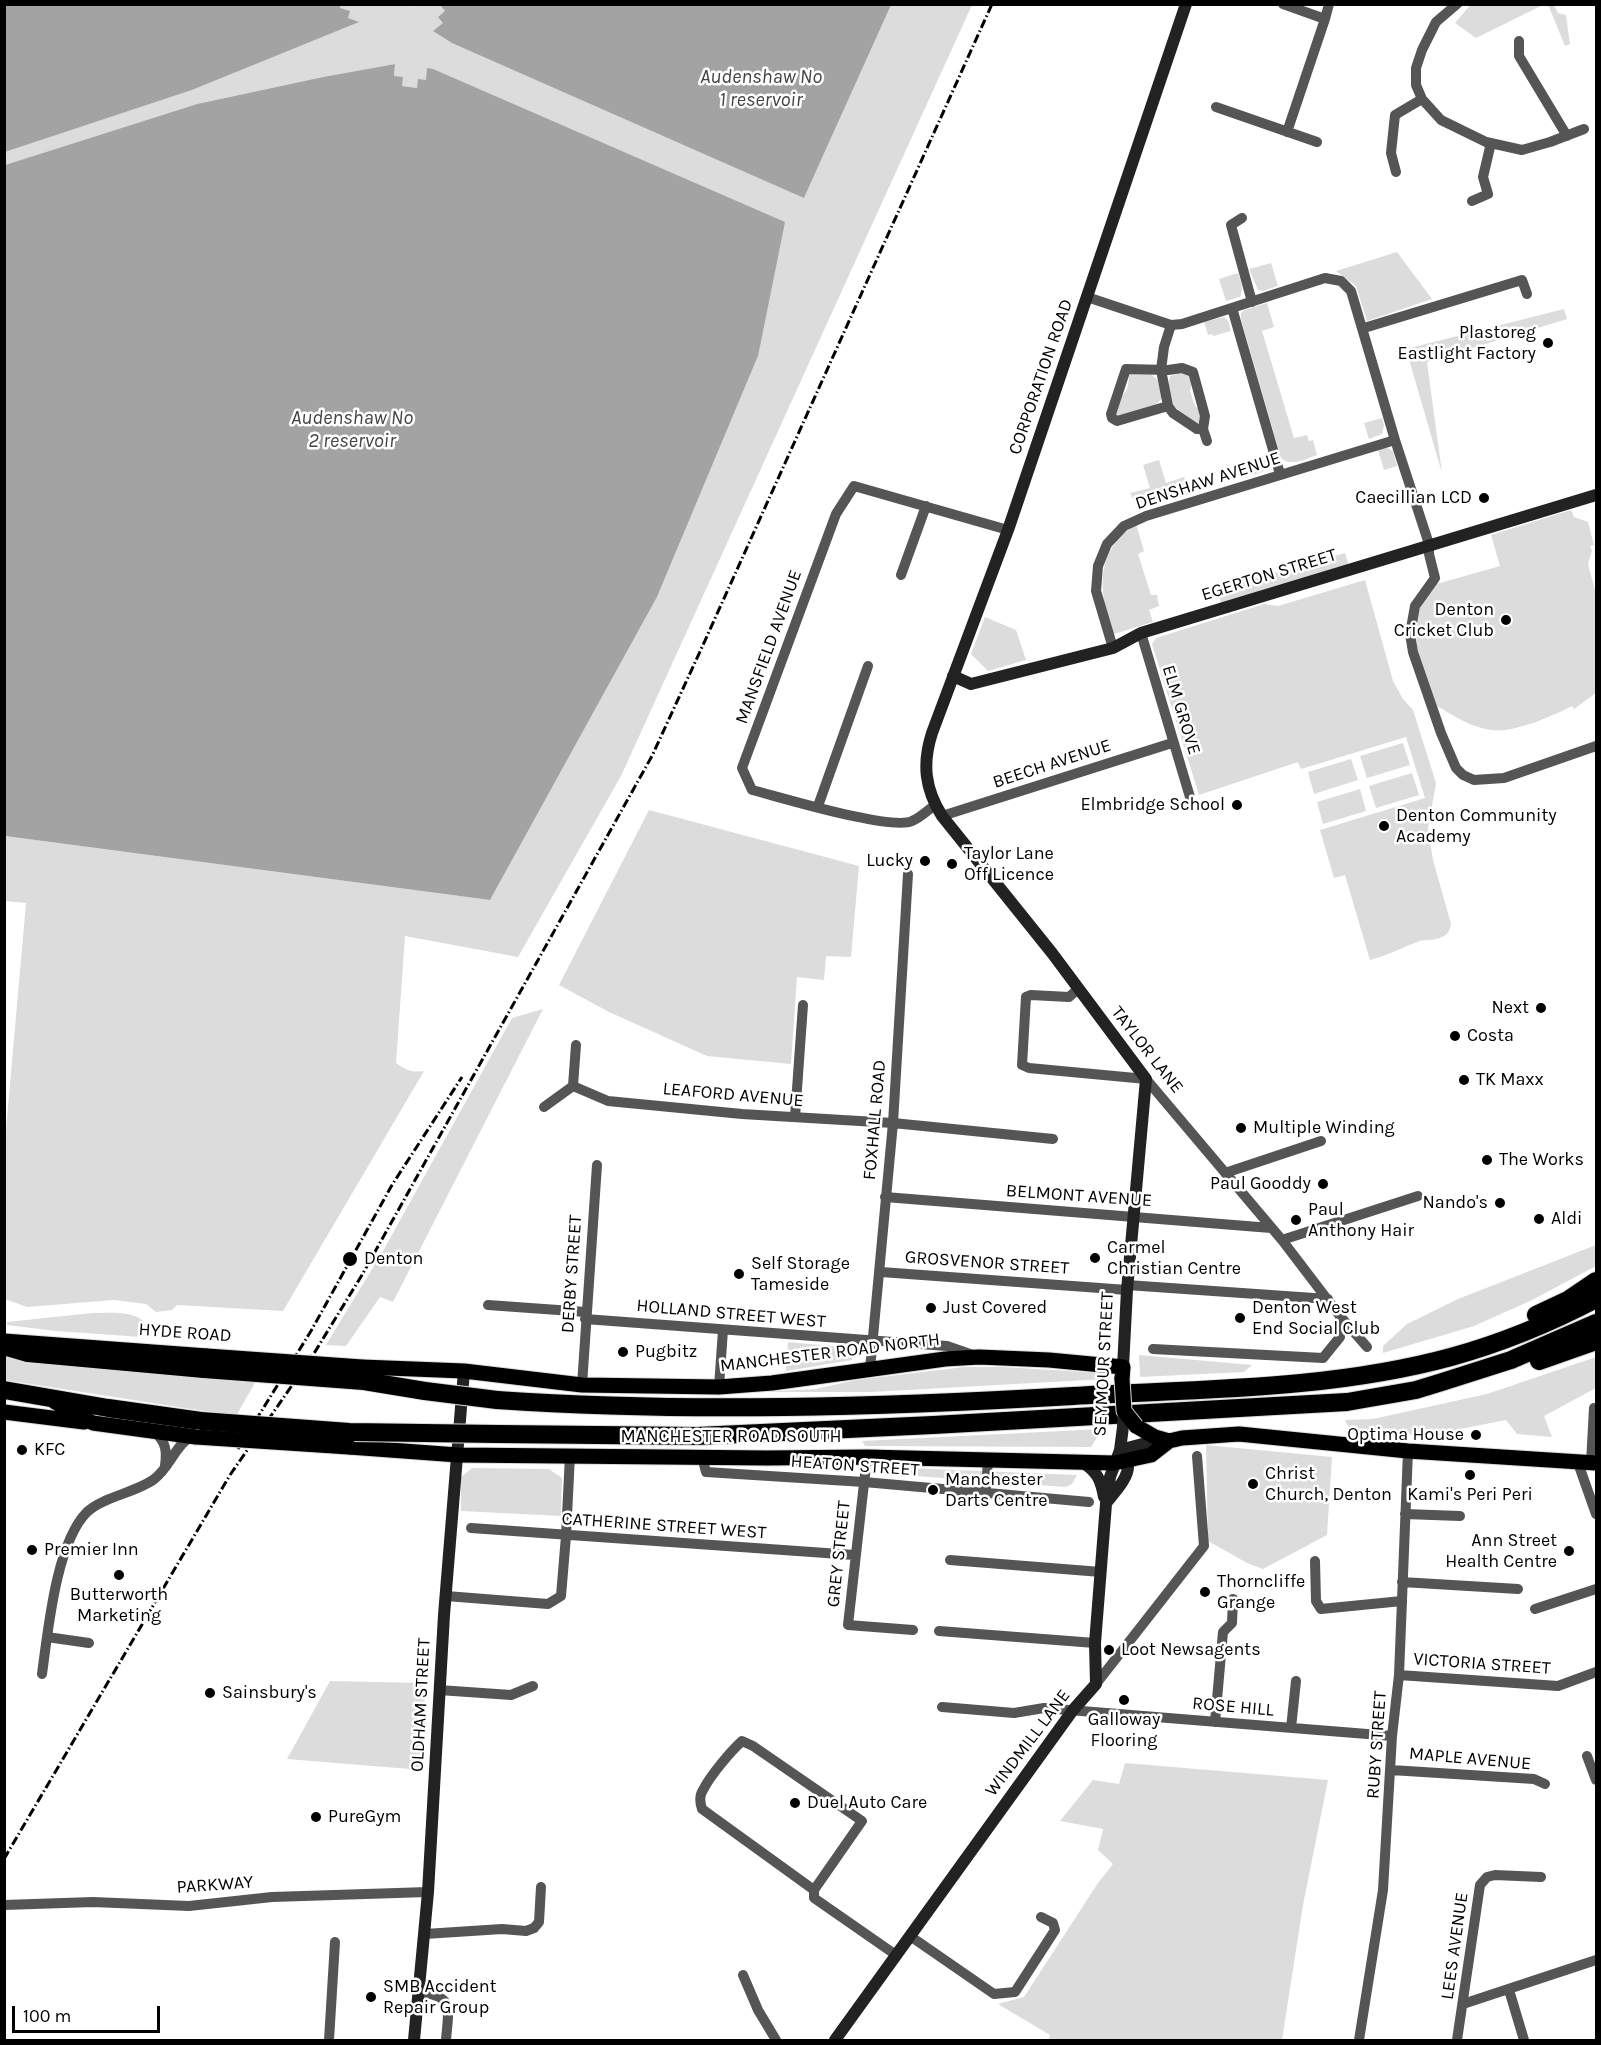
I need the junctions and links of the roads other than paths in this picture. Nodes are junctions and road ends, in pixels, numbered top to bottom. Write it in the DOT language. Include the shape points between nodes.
graph roads {
  1 [pos="1186,4"];
  2 [pos="1283,4"];
  3 [pos="1329,4"];
  4 [pos="1457,4"];
  5 [pos="1325,19"];
  6 [pos="1519,41"];
  7 [pos="1422,99"];
  8 [pos="1216,107"];
  9 [pos="1584,129"];
  10 [pos="1287,132"];
  11 [pos="1567,136"];
  12 [pos="1317,142"];
  13 [pos="1491,143"];
  14 [pos="1396,172"];
  15 [pos="1472,201"];
  16 [pos="1242,218"];
  17 [pos="1527,294"];
  18 [pos="1087,297"];
  19 [pos="1252,302"];
  20 [pos="1232,308"];
  21 [pos="1171,325"];
  22 [pos="1364,328"];
  23 [pos="1161,370"];
  24 [pos="1168,406"];
  25 [pos="1203,429"];
  26 [pos="1395,440"];
  27 [pos="1207,441"];
  28 [pos="1280,474"];
  29 [pos="1596,495"];
  30 [pos="926,506"];
  31 [pos="1008,530"];
  32 [pos="1429,544"];
  33 [pos="901,574"];
  34 [pos="1141,633"];
  35 [pos="1113,648"];
  36 [pos="868,666"];
  37 [pos="953,676"];
  38 [pos="1172,743"];
  39 [pos="1596,746"];
  40 [pos="926,760"];
  41 [pos="1190,797"];
  42 [pos="818,806"];
  43 [pos="939,810"];
  44 [pos="908,874"];
  45 [pos="1078,989"];
  46 [pos="803,1005"];
  47 [pos="576,1045"];
  48 [pos="1146,1080"];
  49 [pos="573,1086"];
  50 [pos="544,1107"];
  51 [pos="795,1117"];
  52 [pos="892,1123"];
  53 [pos="1053,1139"];
  54 [pos="1321,1141"];
  55 [pos="597,1165"];
  56 [pos="1225,1173"];
  57 [pos="1418,1196"];
  58 [pos="885,1197"];
  59 [pos="1133,1216"];
  60 [pos="1271,1228"];
  61 [pos="1282,1240"];
  62 [pos="880,1272"];
  63 [pos="1596,1281"];
  64 [pos="1127,1287"];
  65 [pos="1328,1299"];
  66 [pos="1596,1299"];
  67 [pos="488,1305"];
  68 [pos="585,1316"];
  69 [pos="1340,1316"];
  70 [pos="1596,1323"];
  71 [pos="723,1330"];
  72 [pos="4,1341"];
  73 [pos="1596,1341"];
  74 [pos="874,1342"];
  75 [pos="4,1346"];
  76 [pos="1367,1347"];
  77 [pos="1153,1349"];
  78 [pos="979,1357"];
  79 [pos="1451,1357"];
  80 [pos="206,1362"];
  81 [pos="362,1367"];
  82 [pos="870,1369"];
  83 [pos="464,1371"];
  84 [pos="1123,1373"];
  85 [pos="1442,1382"];
  86 [pos="582,1385"];
  87 [pos="719,1387"];
  88 [pos="4,1390"];
  89 [pos="38,1395"];
  90 [pos="4,1404"];
  91 [pos="1594,1407"];
  92 [pos="4,1412"];
  93 [pos="93,1423"];
  94 [pos="1130,1427"];
  95 [pos="196,1431"];
  96 [pos="155,1432"];
  97 [pos="1165,1440"];
  98 [pos="1408,1451"];
  99 [pos="458,1455"];
  100 [pos="570,1455"];
  101 [pos="1197,1456"];
  102 [pos="867,1457"];
  103 [pos="702,1458"];
  104 [pos="1120,1458"];
  105 [pos="988,1460"];
  106 [pos="1082,1462"];
  107 [pos="1589,1463"];
  108 [pos="164,1469"];
  109 [pos="864,1482"];
  110 [pos="986,1492"];
  111 [pos="1089,1502"];
  112 [pos="1106,1504"];
  113 [pos="1406,1514"];
  114 [pos="1596,1514"];
  115 [pos="1460,1516"];
  116 [pos="471,1528"];
  117 [pos="566,1536"];
  118 [pos="854,1555"];
  119 [pos="950,1560"];
  120 [pos="1315,1561"];
  121 [pos="1101,1572"];
  122 [pos="1402,1582"];
  123 [pos="1518,1589"];
  124 [pos="1596,1589"];
  125 [pos="446,1596"];
  126 [pos="1233,1599"];
  127 [pos="1402,1601"];
  128 [pos="1535,1609"];
  129 [pos="913,1630"];
  130 [pos="939,1631"];
  131 [pos="47,1637"];
  132 [pos="89,1643"];
  133 [pos="1095,1643"];
  134 [pos="1596,1672"];
  135 [pos="42,1674"];
  136 [pos="1399,1675"];
  137 [pos="1296,1681"];
  138 [pos="1096,1684"];
  139 [pos="533,1686"];
  140 [pos="439,1690"];
  141 [pos="942,1707"];
  142 [pos="1072,1710"];
  143 [pos="1215,1722"];
  144 [pos="1291,1728"];
  145 [pos="1392,1736"];
  146 [pos="1587,1756"];
  147 [pos="1391,1770"];
  148 [pos="1596,1780"];
  149 [pos="1545,1784"];
  150 [pos="1542,1877"];
  151 [pos="541,1887"];
  152 [pos="814,1890"];
  153 [pos="428,1892"];
  154 [pos="4,1905"];
  155 [pos="1041,1917"];
  156 [pos="424,1934"];
  157 [pos="910,1936"];
  158 [pos="335,1942"];
  159 [pos="896,1955"];
  160 [pos="1596,1960"];
  161 [pos="743,1975"];
  162 [pos="1509,1990"];
  163 [pos="419,1992"];
  164 [pos="1463,2004"];
  165 [pos="329,2040"];
  166 [pos="414,2040"];
  167 [pos="446,2040"];
  168 [pos="776,2040"];
  169 [pos="834,2040"];
  170 [pos="1359,2040"];
  171 [pos="1457,2040"];
  172 [pos="1524,2040"];
  1 -- 18 [label="street, CORPORATION ROAD"];
  2 -- 5 [label="street"];
  3 -- 5 [label="street"];
  4 -- 7 [label="street" via="1436,22 1422,50 1416,85"];
  5 -- 10 [label="street"];
  6 -- 11 [label="street" via="1514,57"];
  7 -- 13 [label="street" via="1441,120"];
  7 -- 14 [label="street" via="1395,115 1392,153"];
  8 -- 10 [label="street"];
  9 -- 11 [label="street"];
  10 -- 12 [label="street"];
  11 -- 13 [label="street" via="1522,150"];
  13 -- 15 [label="street" via="1483,177 1488,194"];
  16 -- 19 [label="street" via="1231,225"];
  17 -- 22 [label="street" via="1522,280"];
  18 -- 21 [label="street"];
  18 -- 31 [label="street, CORPORATION ROAD"];
  19 -- 20 [label="street"];
  19 -- 22 [label="street" via="1325,279 1341,281 1351,291"];
  20 -- 21 [label="street"];
  20 -- 28 [label="street"];
  21 -- 23 [label="street"];
  22 -- 26 [label="street"];
  23 -- 24 [label="street"];
  23 -- 24 [label="street" via="1126,369 1111,414 1117,421"];
  23 -- 25 [label="street" via="1182,368 1193,372 1205,416"];
  24 -- 25 [label="street" via="1197,429"];
  25 -- 27 [label="street"];
  26 -- 28 [label="street, DENSHAW AVENUE"];
  26 -- 32 [label="street"];
  28 -- 35 [label="street, DENSHAW AVENUE" via="1146,516 1122,528 1107,544 1098,566 1095,591"];
  29 -- 32 [label="street, EGERTON STREET"];
  30 -- 31 [label="street, MANSFIELD AVENUE"];
  30 -- 33 [label="street"];
  30 -- 42 [label="street, MANSFIELD AVENUE" via="854,486 836,514 742,768 752,790"];
  31 -- 37 [label="street, CORPORATION ROAD"];
  32 -- 34 [label="street, EGERTON STREET"];
  32 -- 39 [label="street" via="1435,578 1415,606 1410,634 1413,652 1456,768 1474,780 1504,778"];
  34 -- 35 [label="street, EGERTON STREET"];
  34 -- 38 [label="street, ELM GROVE"];
  35 -- 37 [label="street, EGERTON STREET" via="971,684"];
  36 -- 42 [label="street"];
  37 -- 40 [label="street, CORPORATION ROAD"];
  38 -- 41 [label="street, ELM GROVE"];
  38 -- 43 [label="street, BEECH AVENUE"];
  40 -- 43 [label="street, TAYLOR LANE" via="926,780"];
  42 -- 43 [label="street, MANSFIELD AVENUE" via="866,819 903,823"];
  43 -- 45 [label="street, TAYLOR LANE"];
  44 -- 52 [label="street, FOXHALL ROAD"];
  45 -- 48 [label="street, TAYLOR LANE"];
  45 -- 48 [label="street" via="1069,997 1026,997 1022,1065"];
  46 -- 51 [label="street"];
  47 -- 49 [label="street"];
  48 -- 56 [label="street, TAYLOR LANE"];
  48 -- 59 [label="street, SEYMOUR STREET"];
  49 -- 50 [label="street"];
  49 -- 51 [label="street, LEAFORD AVENUE" via="608,1101"];
  51 -- 52 [label="street, LEAFORD AVENUE"];
  52 -- 53 [label="street, LEAFORD AVENUE"];
  52 -- 58 [label="street, FOXHALL ROAD"];
  54 -- 56 [label="street"];
  55 -- 68 [label="street, DERBY STREET"];
  56 -- 60 [label="street, TAYLOR LANE"];
  57 -- 61 [label="street"];
  58 -- 59 [label="street, BELMONT AVENUE"];
  58 -- 62 [label="street, FOXHALL ROAD"];
  59 -- 60 [label="street, BELMONT AVENUE"];
  59 -- 64 [label="street, SEYMOUR STREET"];
  60 -- 61 [label="street, TAYLOR LANE"];
  61 -- 65 [label="street, TAYLOR LANE"];
  62 -- 64 [label="street, GROSVENOR STREET"];
  62 -- 74 [label="street, FOXHALL ROAD"];
  63 -- 79 [label="highway" via="1568,1300"];
  64 -- 65 [label="street, GROSVENOR STREET"];
  64 -- 84 [label="street, SEYMOUR STREET"];
  65 -- 69 [label="street, TAYLOR LANE"];
  66 -- 79 [label="highway" via="1532,1330"];
  67 -- 68 [label="street, HOLLAND STREET WEST"];
  68 -- 71 [label="street, HOLLAND STREET WEST"];
  68 -- 86 [label="street, DERBY STREET"];
  69 -- 76 [label="street, TAYLOR LANE"];
  69 -- 77 [label="street" via="1340,1337 1323,1358"];
  70 -- 85 [label="highway" via="1511,1360"];
  71 -- 74 [label="street, HOLLAND STREET WEST"];
  71 -- 87 [label="street"];
  72 -- 80 [label="main road, HYDE ROAD"];
  73 -- 85 [label="highway" via="1522,1366"];
  74 -- 78 [label="street, HOLLAND STREET WEST" via="947,1346"];
  74 -- 82 [label="street, FOXHALL ROAD"];
  75 -- 80 [label="highway" via="28,1353"];
  78 -- 82 [label="main road, MANCHESTER ROAD NORTH"];
  78 -- 84 [label="main road, MANCHESTER ROAD NORTH" via="1049,1359"];
  79 -- 80 [label="highway, bridge" via="1368,1375 1298,1383 935,1404 697,1408 497,1400"];
  80 -- 81 [label="main road, HYDE ROAD, bridge"];
  81 -- 83 [label="main road, MANCHESTER ROAD NORTH"];
  82 -- 87 [label="main road, MANCHESTER ROAD NORTH"];
  83 -- 86 [label="main road, MANCHESTER ROAD NORTH"];
  83 -- 99 [label="street, OLDHAM STREET"];
  84 -- 94 [label="main road, SEYMOUR STREET, bridge" via="1124,1411"];
  85 -- 95 [label="highway, bridge" via="1347,1402 1280,1407 698,1436"];
  86 -- 87 [label="main road, MANCHESTER ROAD NORTH"];
  88 -- 89 [label="highway"];
  89 -- 90 [label="highway"];
  89 -- 93 [label="main road"];
  89 -- 95 [label="highway"];
  91 -- 107 [label="street"];
  92 -- 93 [label="main road"];
  93 -- 96 [label="main road"];
  94 -- 97 [label="main road"];
  94 -- 104 [label="street, SEYMOUR STREET"];
  95 -- 96 [label="main road"];
  95 -- 99 [label="main road, MANCHESTER ROAD SOUTH, bridge"];
  95 -- 108 [label="street" via="182,1442"];
  96 -- 108 [label="street" via="167,1451"];
  97 -- 98 [label="main road" via="1239,1434"];
  97 -- 104 [label="main road" via="1151,1455"];
  98 -- 107 [label="main road"];
  98 -- 113 [label="street, RUBY STREET"];
  99 -- 100 [label="main road, MANCHESTER ROAD SOUTH"];
  99 -- 125 [label="street, OLDHAM STREET"];
  100 -- 103 [label="main road, MANCHESTER ROAD SOUTH"];
  100 -- 117 [label="street"];
  101 -- 138 [label="street, WINDMILL LANE" via="1204,1546"];
  102 -- 103 [label="main road, MANCHESTER ROAD SOUTH"];
  102 -- 105 [label="main road, MANCHESTER ROAD SOUTH"];
  102 -- 109 [label="street, GREY STREET"];
  103 -- 109 [label="street, HEATON STREET" via="706,1473"];
  104 -- 106 [label="main road, MANCHESTER ROAD SOUTH"];
  104 -- 112 [label="street, SEYMOUR STREET"];
  105 -- 106 [label="main road, MANCHESTER ROAD SOUTH"];
  105 -- 110 [label="street"];
  106 -- 112 [label="street" via="1100,1478"];
  107 -- 114 [label="street"];
  108 -- 131 [label="street" via="153,1480 87,1513 64,1554"];
  109 -- 110 [label="street, HEATON STREET"];
  109 -- 118 [label="street, GREY STREET"];
  110 -- 111 [label="street, HEATON STREET"];
  112 -- 121 [label="street, SEYMOUR STREET"];
  113 -- 115 [label="street"];
  113 -- 122 [label="street, RUBY STREET"];
  116 -- 117 [label="street, CATHERINE STREET WEST"];
  117 -- 118 [label="street, CATHERINE STREET WEST"];
  117 -- 125 [label="street" via="561,1596 548,1604"];
  118 -- 129 [label="street, GREY STREET" via="848,1625"];
  119 -- 121 [label="street"];
  120 -- 127 [label="street" via="1316,1601 1322,1609"];
  121 -- 133 [label="street, SEYMOUR STREET"];
  122 -- 123 [label="street"];
  122 -- 127 [label="street, RUBY STREET"];
  124 -- 128 [label="street"];
  125 -- 140 [label="street, OLDHAM STREET"];
  126 -- 143 [label="street" via="1232,1623 1223,1632"];
  127 -- 136 [label="street, RUBY STREET"];
  130 -- 133 [label="street"];
  131 -- 132 [label="street"];
  131 -- 135 [label="street"];
  133 -- 138 [label="street, SEYMOUR STREET"];
  134 -- 136 [label="street, VICTORIA STREET" via="1558,1686"];
  136 -- 145 [label="street, RUBY STREET"];
  137 -- 144 [label="street"];
  138 -- 142 [label="street, WINDMILL LANE"];
  139 -- 140 [label="street" via="511,1695"];
  140 -- 153 [label="street, OLDHAM STREET"];
  141 -- 142 [label="street, ROSE HILL" via="1014,1713 1044,1708"];
  142 -- 143 [label="street, ROSE HILL"];
  142 -- 157 [label="street, WINDMILL LANE"];
  143 -- 144 [label="street, ROSE HILL"];
  144 -- 145 [label="street, ROSE HILL"];
  145 -- 147 [label="street, RUBY STREET"];
  146 -- 148 [label="street"];
  147 -- 149 [label="street, MAPLE AVENUE" via="1534,1779"];
  147 -- 170 [label="street, RUBY STREET" via="1383,1890"];
  150 -- 164 [label="street, LEES AVENUE" via="1495,1875 1487,1877 1480,1886"];
  151 -- 156 [label="street" via="539,1922 534,1928"];
  152 -- 152 [label="street" via="862,1821 742,1741 702,1791 702,1809"];
  152 -- 159 [label="street" via="814,1898"];
  153 -- 154 [label="street, PARKWAY" via="272,1897 189,1906 93,1902"];
  153 -- 156 [label="street, OLDHAM STREET"];
  155 -- 157 [label="street" via="1053,1923 1055,1930 1015,1992 994,1994"];
  156 -- 163 [label="street, OLDHAM STREET"];
  157 -- 159 [label="street, WINDMILL LANE"];
  158 -- 165 [label="street"];
  159 -- 169 [label="street, WINDMILL LANE"];
  160 -- 162 [label="street"];
  161 -- 168 [label="street"];
  162 -- 164 [label="street"];
  162 -- 172 [label="street"];
  163 -- 166 [label="street, OLDHAM STREET"];
  163 -- 167 [label="street" via="435,1994 447,2004"];
  164 -- 171 [label="street, LEES AVENUE"];
}
